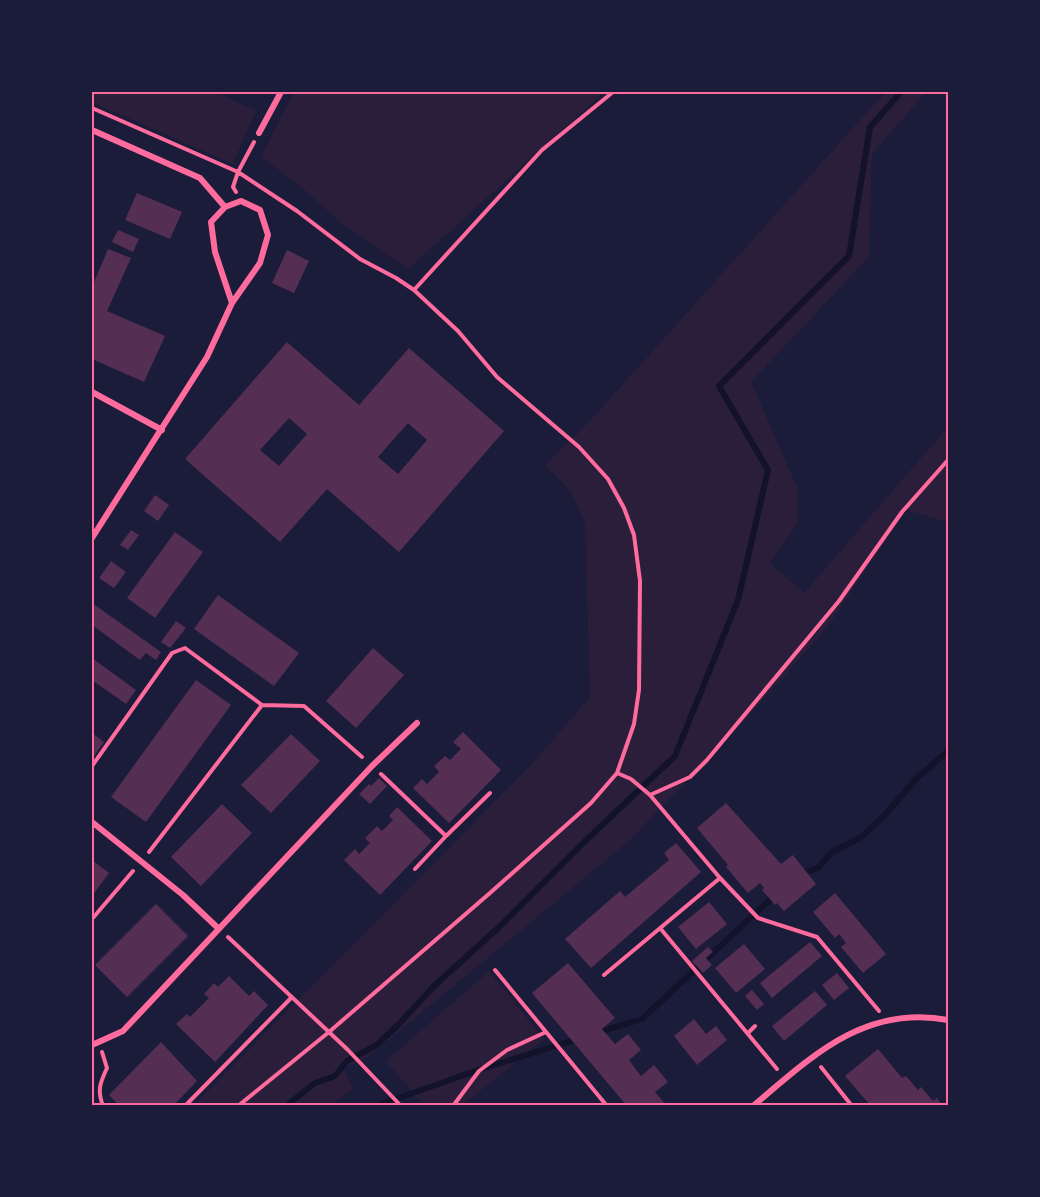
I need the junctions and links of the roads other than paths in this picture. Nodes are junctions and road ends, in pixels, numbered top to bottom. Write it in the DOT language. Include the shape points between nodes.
graph roads {
  1 [pos="281,92"];
  2 [pos="92,130"];
  3 [pos="259,133"];
  4 [pos="225,207"];
  5 [pos="232,303"];
  6 [pos="92,392"];
  7 [pos="162,430"];
  8 [pos="92,538"];
  9 [pos="417,723"];
  10 [pos="92,822"];
  11 [pos="219,929"];
  12 [pos="948,1020"];
  13 [pos="92,1045"];
  14 [pos="753,1106"];
  1 -- 3 [label="street"];
  2 -- 4 [label="street" via="200,178"];
  4 -- 5 [label="street" via="212,222 215,252"];
  4 -- 5 [label="street" via="241,201 260,210 268,235 260,263"];
  5 -- 7 [label="street" via="207,357"];
  6 -- 7 [label="street"];
  7 -- 8 [label="street"];
  9 -- 11 [label="street"];
  10 -- 11 [label="street"];
  11 -- 13 [label="street" via="123,1031"];
  12 -- 14 [label="street" via="915,1017 863,1027 836,1040"];
}
